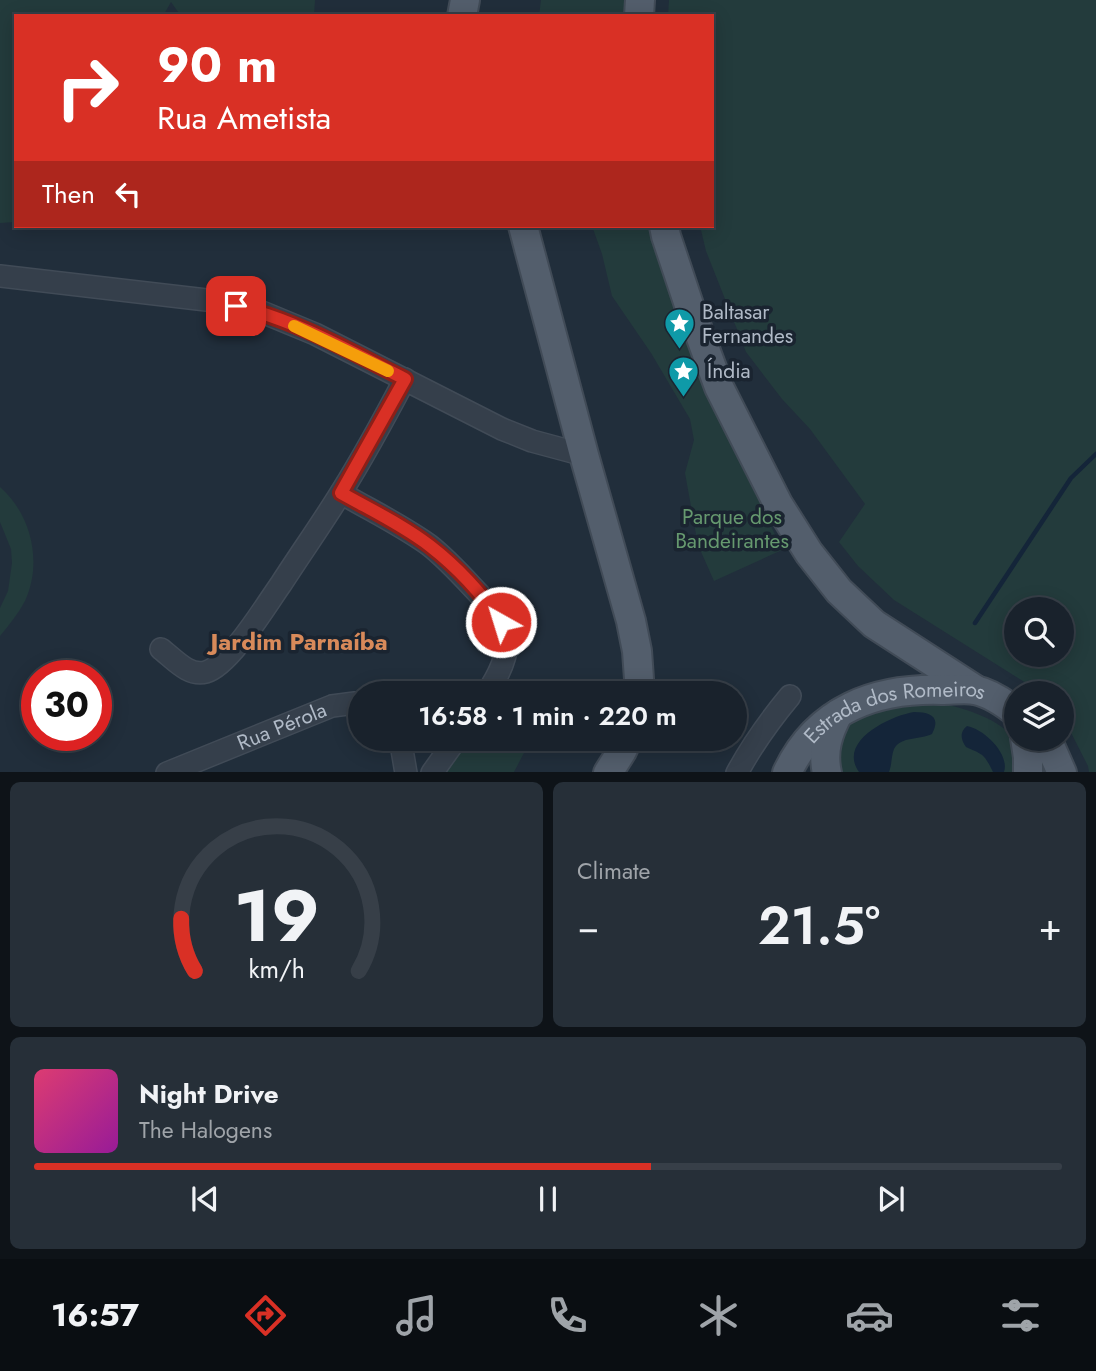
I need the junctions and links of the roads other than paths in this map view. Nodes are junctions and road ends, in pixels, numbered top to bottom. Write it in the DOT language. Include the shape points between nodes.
graph roads {
  1 [pos="524,228"];
  2 [pos="664,228"];
  3 [pos="0,275"];
  4 [pos="405,379"];
  5 [pos="584,454"];
  6 [pos="341,493"];
  7 [pos="161,649"];
  8 [pos="493,681"];
  9 [pos="638,681"];
  10 [pos="976,690"];
  11 [pos="790,696"];
  12 [pos="348,704"];
  13 [pos="1004,704"];
  14 [pos="838,714"];
  15 [pos="402,751"];
  16 [pos="447,751"];
  17 [pos="622,751"];
  18 [pos="635,751"];
  19 [pos="1027,751"];
  20 [pos="1052,751"];
  21 [pos="167,772"];
  22 [pos="406,772"];
  23 [pos="432,772"];
  24 [pos="608,772"];
  25 [pos="631,772"];
  26 [pos="737,772"];
  27 [pos="787,772"];
  28 [pos="827,772"];
  29 [pos="1028,772"];
  30 [pos="1062,772"];
  1 -- 5 [label="main road"];
  2 -- 10 [label="main road" via="719,387 778,504 809,554 838,591 874,624"];
  3 -- 4 [label="street" via="257,310"];
  4 -- 5 [label="street" via="502,429"];
  4 -- 6 [label="street"];
  5 -- 9 [label="main road" via="631,621"];
  6 -- 7 [label="street" via="265,608 214,669 204,673 187,670"];
  6 -- 8 [label="street" via="431,547 491,607 507,636"];
  10 -- 13 [label="main road, Estrada dos Romeiros"];
  10 -- 14 [label="main road, Estrada dos Romeiros" via="897,691"];
  11 -- 26 [label="street"];
  12 -- 21 [label="street, Rua Pérola" via="332,706"];
  14 -- 27 [label="main road, Estrada dos Romeiros" via="810,736"];
  14 -- 28 [label="main road" via="826,744"];
  15 -- 22 [label="street"];
  16 -- 23 [label="street"];
  17 -- 24 [label="main road"];
  18 -- 25 [label="main road"];
  19 -- 29 [label="main road"];
  20 -- 30 [label="main road"];
}
